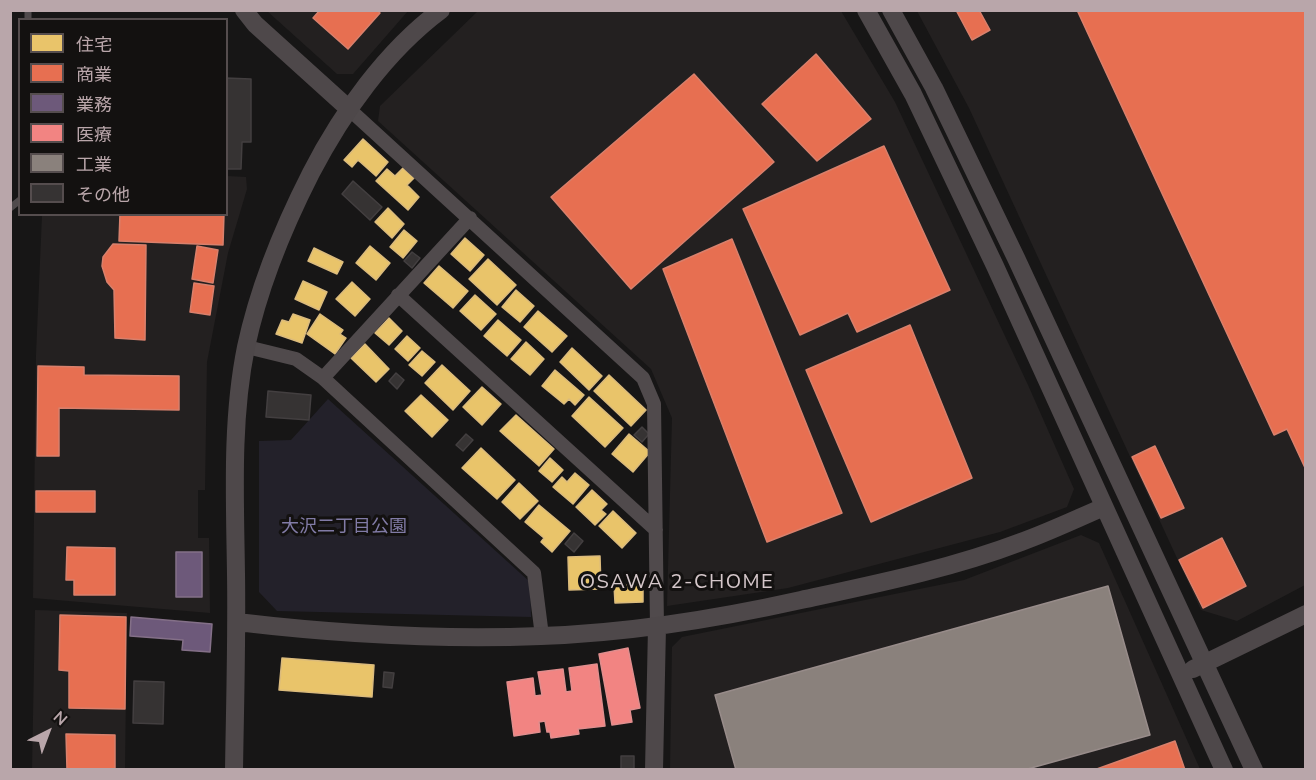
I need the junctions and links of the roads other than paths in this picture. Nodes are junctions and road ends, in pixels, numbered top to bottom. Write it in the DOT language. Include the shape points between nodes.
graph roads {
  1 [pos="244,10"];
  2 [pos="441,10"];
  3 [pos="866,10"];
  4 [pos="891,10"];
  5 [pos="349,109"];
  6 [pos="470,218"];
  7 [pos="398,295"];
  8 [pos="247,347"];
  9 [pos="323,378"];
  10 [pos="1104,507"];
  11 [pos="656,530"];
  12 [pos="1305,614"];
  13 [pos="237,622"];
  14 [pos="657,627"];
  15 [pos="542,636"];
  16 [pos="1205,663"];
  17 [pos="1181,674"];
  18 [pos="234,770"];
  19 [pos="654,770"];
  20 [pos="1224,770"];
  21 [pos="1254,770"];
  1 -- 5 [label="street"];
  2 -- 5 [label="street" via="394,54"];
  3 -- 10 [label="street" via="923,115"];
  4 -- 16 [label="street" via="934,88 1006,237"];
  5 -- 6 [label="street"];
  5 -- 8 [label="street" via="291,212 263,284"];
  6 -- 7 [label="street"];
  6 -- 11 [label="street" via="643,378 654,404"];
  7 -- 9 [label="street"];
  7 -- 11 [label="street"];
  8 -- 9 [label="street" via="296,360"];
  8 -- 13 [label="street" via="240,385 235,463"];
  9 -- 15 [label="street" via="534,573"];
  10 -- 14 [label="street" via="1020,543 908,577"];
  10 -- 17 [label="street"];
  11 -- 14 [label="street"];
  12 -- 16 [label="street"];
  13 -- 15 [label="street" via="348,634"];
  13 -- 18 [label="street"];
  14 -- 15 [label="street"];
  14 -- 19 [label="street"];
  16 -- 17 [label="street"];
  16 -- 21 [label="street"];
  17 -- 20 [label="street"];
}
